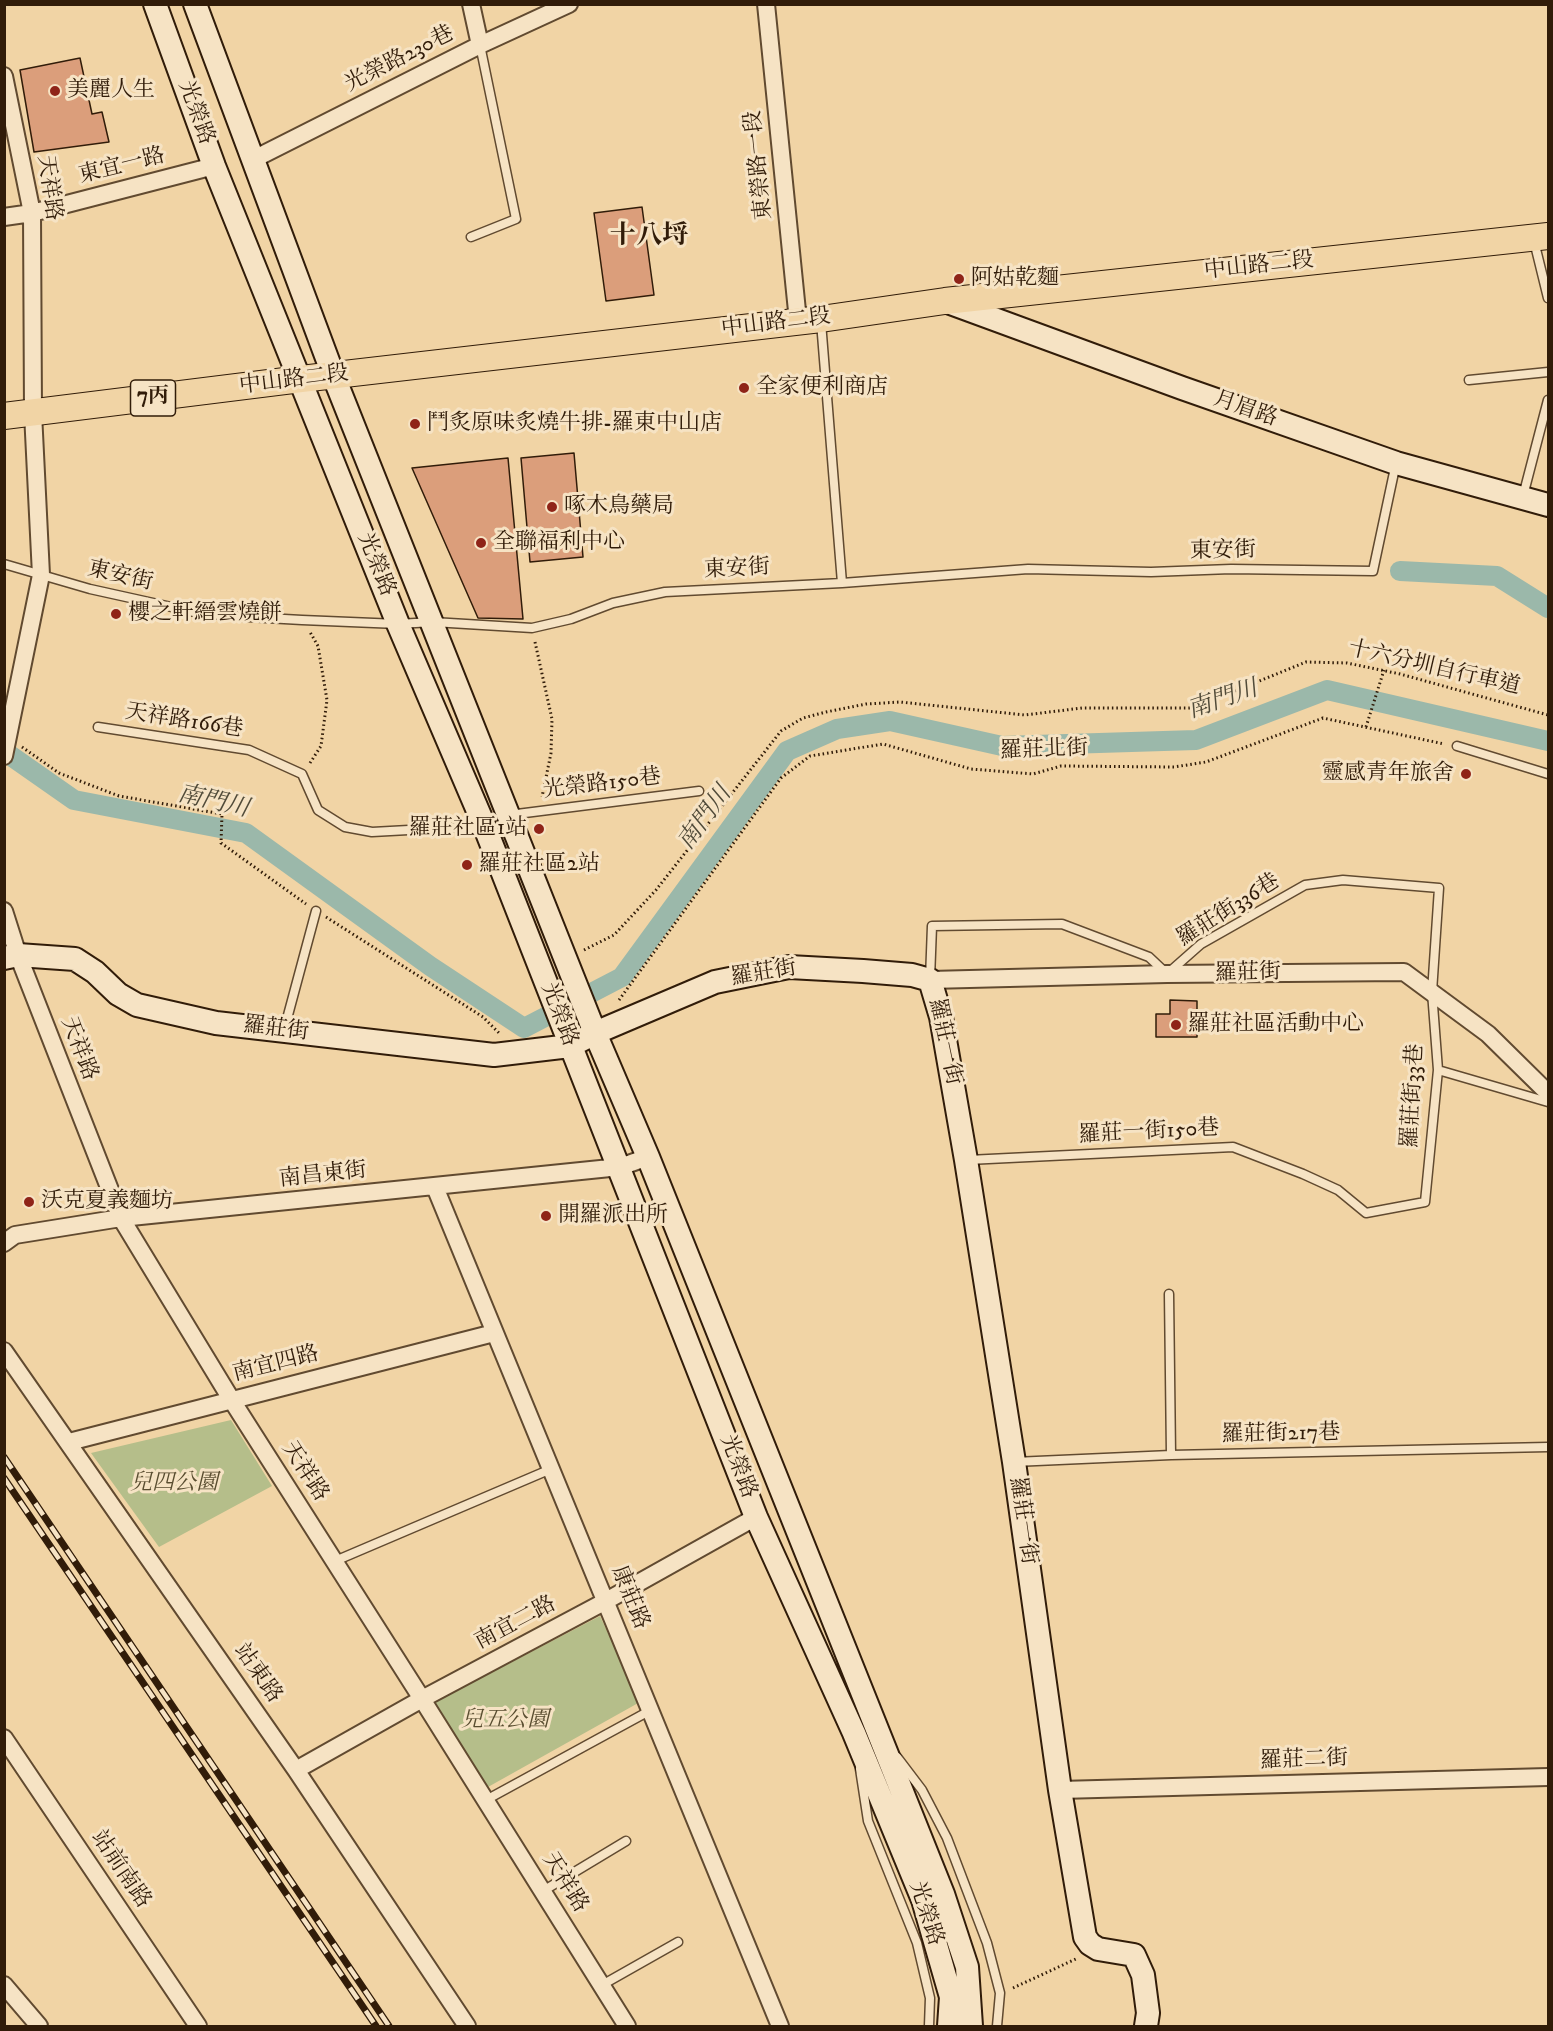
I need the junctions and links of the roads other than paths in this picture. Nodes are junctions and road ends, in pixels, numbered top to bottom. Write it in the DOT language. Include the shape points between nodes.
graph roads {
  1 [pos="155,4"];
  2 [pos="195,4"];
  3 [pos="471,4"];
  4 [pos="569,4"];
  5 [pos="766,4"];
  6 [pos="480,45"];
  7 [pos="4,76"];
  8 [pos="254,159"];
  9 [pos="214,166"];
  10 [pos="32,213"];
  11 [pos="4,217"];
  12 [pos="471,237"];
  13 [pos="1541,237"];
  14 [pos="1548,298"];
  15 [pos="945,301"];
  16 [pos="810,320"];
  17 [pos="1548,372"];
  18 [pos="334,376"];
  19 [pos="301,379"];
  20 [pos="1469,380"];
  21 [pos="1548,400"];
  22 [pos="33,413"];
  23 [pos="4,416"];
  24 [pos="1396,463"];
  25 [pos="1523,497"];
  26 [pos="1548,505"];
  27 [pos="4,564"];
  28 [pos="41,575"];
  29 [pos="842,583"];
  30 [pos="433,621"];
  31 [pos="398,624"];
  32 [pos="98,728"];
  33 [pos="1458,746"];
  34 [pos="4,756"];
  35 [pos="1548,774"];
  36 [pos="699,791"];
  37 [pos="509,815"];
  38 [pos="484,825"];
  39 [pos="4,911"];
  40 [pos="316,911"];
  41 [pos="11,957"];
  42 [pos="1167,974"];
  43 [pos="930,980"];
  44 [pos="1432,992"];
  45 [pos="284,1030"];
  46 [pos="595,1033"];
  47 [pos="570,1046"];
  48 [pos="1438,1070"];
  49 [pos="1548,1093"];
  50 [pos="1548,1102"];
  51 [pos="648,1157"];
  52 [pos="966,1160"];
  53 [pos="620,1167"];
  54 [pos="435,1187"];
  55 [pos="1425,1202"];
  56 [pos="121,1218"];
  57 [pos="4,1243"];
  58 [pos="1169,1294"];
  59 [pos="494,1333"];
  60 [pos="4,1351"];
  61 [pos="231,1399"];
  62 [pos="69,1442"];
  63 [pos="1548,1447"];
  64 [pos="1171,1455"];
  65 [pos="1014,1462"];
  66 [pos="551,1469"];
  67 [pos="756,1517"];
  68 [pos="335,1562"];
  69 [pos="606,1601"];
  70 [pos="422,1699"];
  71 [pos="651,1710"];
  72 [pos="865,1730"];
  73 [pos="4,1738"];
  74 [pos="296,1770"];
  75 [pos="1548,1777"];
  76 [pos="1060,1790"];
  77 [pos="486,1800"];
  78 [pos="626,1841"];
  79 [pos="543,1892"];
  80 [pos="678,1942"];
  81 [pos="4,1985"];
  82 [pos="602,1985"];
  83 [pos="39,2026"];
  84 [pos="198,2026"];
  85 [pos="467,2026"];
  86 [pos="627,2026"];
  87 [pos="780,2026"];
  88 [pos="929,2026"];
  89 [pos="949,2026"];
  90 [pos="971,2026"];
  91 [pos="997,2026"];
  92 [pos="1146,2026"];
  1 -- 9 [label="street, 光榮路"];
  2 -- 8 [label="street, 光榮路"];
  3 -- 6 [label="street"];
  4 -- 6 [label="street, 光榮路230巷"];
  5 -- 16 [label="street, 東榮路一段"];
  6 -- 8 [label="street, 光榮路230巷"];
  6 -- 12 [label="lane" via="516,219"];
  7 -- 10 [label="street, 天祥路"];
  8 -- 18 [label="street, 光榮路"];
  9 -- 10 [label="street, 東宜一路"];
  9 -- 19 [label="street, 光榮路"];
  10 -- 11 [label="street, 東宜一路"];
  10 -- 22 [label="street, 天祥路"];
  13 -- 14 [label="lane"];
  13 -- 15 [label="main road, 中山路二段 / 7丙"];
  15 -- 16 [label="main road, 中山路二段 / 7丙"];
  15 -- 24 [label="street, 月眉路"];
  16 -- 18 [label="main road, 中山路二段 / 7丙"];
  16 -- 29 [label="lane"];
  17 -- 20 [label="lane"];
  18 -- 19 [label="main road, 中山路二段 / 7丙"];
  18 -- 30 [label="street, 光榮路"];
  19 -- 22 [label="main road, 中山路二段 / 7丙"];
  19 -- 31 [label="street, 光榮路"];
  21 -- 25 [label="lane"];
  22 -- 23 [label="main road, 中山路二段 / 7丙"];
  22 -- 28 [label="street, 天祥路"];
  24 -- 25 [label="street, 月眉路"];
  24 -- 29 [label="lane, 東安街" via="1373,571 1028,569"];
  25 -- 26 [label="street, 月眉路"];
  27 -- 28 [label="lane, 東安街"];
  28 -- 31 [label="lane, 東安街" via="194,612"];
  28 -- 34 [label="street, 天祥路"];
  29 -- 30 [label="lane, 東安街" via="665,592 532,628"];
  30 -- 31 [label="lane, 東安街"];
  30 -- 37 [label="street, 光榮路"];
  31 -- 38 [label="street, 光榮路"];
  32 -- 38 [label="lane, 天祥路166巷" via="249,750 302,774 318,810 345,827 372,831"];
  33 -- 35 [label="lane"];
  36 -- 37 [label="lane, 光榮路150巷"];
  37 -- 46 [label="street, 光榮路"];
  38 -- 47 [label="street, 光榮路"];
  39 -- 41 [label="street, 天祥路"];
  40 -- 45 [label="lane"];
  41 -- 45 [label="street, 羅莊街" via="75,959 137,1005 216,1023"];
  41 -- 56 [label="street, 天祥路"];
  42 -- 43 [label="street, 羅莊街"];
  42 -- 43 [label="lane, 羅莊街336巷" via="1149,957 1062,924 933,926"];
  42 -- 44 [label="street, 羅莊街" via="1404,972"];
  42 -- 44 [label="lane, 羅莊街336巷" via="1201,944 1305,885 1343,880 1439,888"];
  43 -- 46 [label="street, 羅莊街" via="883,972 789,967 715,982"];
  43 -- 52 [label="street, 羅莊一街" via="942,1017"];
  44 -- 48 [label="lane, 羅莊街33巷"];
  44 -- 49 [label="street, 羅莊街" via="1488,1034"];
  45 -- 47 [label="street, 羅莊街" via="494,1055"];
  46 -- 47 [label="street, 羅莊街"];
  46 -- 51 [label="street, 光榮路"];
  47 -- 53 [label="street, 光榮路"];
  48 -- 50 [label="lane"];
  48 -- 55 [label="lane, 羅莊街33巷"];
  51 -- 53 [label="street, 南昌東街"];
  51 -- 72 [label="street, 光榮路"];
  52 -- 55 [label="lane, 羅莊一街150巷" via="1233,1147 1338,1190 1366,1213"];
  52 -- 65 [label="street, 羅莊一街"];
  53 -- 54 [label="street, 南昌東街"];
  53 -- 67 [label="street, 光榮路"];
  54 -- 56 [label="street, 南昌東街"];
  54 -- 59 [label="street, 康莊路"];
  56 -- 57 [label="street, 南昌東街" via="15,1235"];
  56 -- 61 [label="street, 天祥路"];
  58 -- 64 [label="lane"];
  59 -- 61 [label="street, 南宜四路"];
  59 -- 66 [label="street, 康莊路"];
  60 -- 62 [label="street, 站東路"];
  61 -- 62 [label="street, 南宜四路"];
  61 -- 68 [label="street, 天祥路"];
  62 -- 74 [label="street, 站東路"];
  63 -- 64 [label="lane, 羅莊街217巷"];
  64 -- 65 [label="lane, 羅莊街217巷"];
  65 -- 76 [label="street, 羅莊一街"];
  66 -- 68 [label="lane"];
  66 -- 69 [label="street, 康莊路"];
  67 -- 69 [label="street, 南宜二路"];
  67 -- 72 [label="street, 光榮路"];
  68 -- 70 [label="street, 天祥路"];
  69 -- 70 [label="street, 南宜二路"];
  69 -- 71 [label="street, 康莊路"];
  70 -- 74 [label="street, 南宜二路"];
  70 -- 77 [label="street, 天祥路"];
  71 -- 77 [label="lane"];
  71 -- 87 [label="street, 康莊路"];
  72 -- 88 [label="lane" via="868,1821 917,1943 930,1998"];
  72 -- 89 [label="street, 光榮路" via="923,1900 951,1997"];
  72 -- 90 [label="street, 光榮路" via="943,1894 967,1967"];
  72 -- 91 [label="lane" via="922,1790 947,1838 987,1943 1000,1994"];
  73 -- 84 [label="street, 站前南路"];
  74 -- 85 [label="street, 站東路"];
  75 -- 76 [label="street, 羅莊二街"];
  76 -- 92 [label="street, 羅莊一街" via="1085,1937 1098,1949 1134,1955 1143,1974"];
  77 -- 79 [label="street, 天祥路"];
  78 -- 79 [label="lane"];
  79 -- 82 [label="street, 天祥路"];
  80 -- 82 [label="lane"];
  81 -- 83 [label="street"];
  82 -- 86 [label="street, 天祥路"];
}
